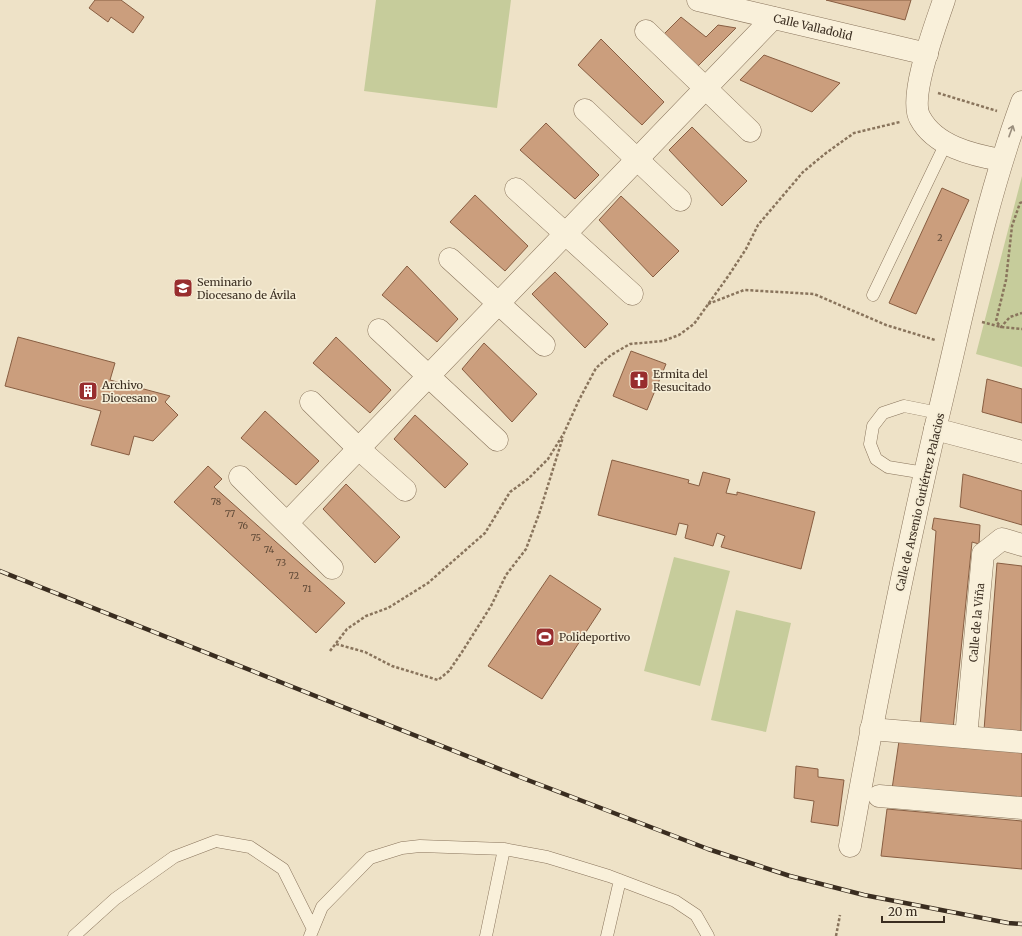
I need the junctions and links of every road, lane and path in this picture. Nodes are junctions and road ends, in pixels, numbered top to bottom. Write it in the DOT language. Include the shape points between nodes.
graph roads {
  1 [pos="698,0"];
  2 [pos="944,0"];
  3 [pos="773,18"];
  4 [pos="646,31"];
  5 [pos="927,54"];
  6 [pos="917,87"];
  7 [pos="706,89"];
  8 [pos="585,110"];
  9 [pos="1019,110"];
  10 [pos="899,115"];
  11 [pos="750,131"];
  12 [pos="946,143"];
  13 [pos="638,159"];
  14 [pos="1001,160"];
  15 [pos="516,189"];
  16 [pos="680,200"];
  17 [pos="1022,202"];
  18 [pos="567,233"];
  19 [pos="450,259"];
  20 [pos="632,294"];
  21 [pos="873,295"];
  22 [pos="498,304"];
  23 [pos="708,304"];
  24 [pos="1022,313"];
  25 [pos="962,316"];
  26 [pos="1001,327"];
  27 [pos="1022,329"];
  28 [pos="379,330"];
  29 [pos="544,345"];
  30 [pos="955,345"];
  31 [pos="429,376"];
  32 [pos="310,402"];
  33 [pos="937,421"];
  34 [pos="564,433"];
  35 [pos="497,440"];
  36 [pos="359,449"];
  37 [pos="1022,452"];
  38 [pos="925,473"];
  39 [pos="240,477"];
  40 [pos="405,490"];
  41 [pos="288,522"];
  42 [pos="1022,545"];
  43 [pos="332,568"];
  44 [pos="336,644"];
  45 [pos="330,651"];
  46 [pos="871,729"];
  47 [pos="966,737"];
  48 [pos="1022,742"];
  49 [pos="879,796"];
  50 [pos="1022,808"];
  51 [pos="850,846"];
  52 [pos="504,849"];
  53 [pos="620,880"];
  54 [pos="840,915"];
  55 [pos="312,932"];
  56 [pos="74,936"];
  57 [pos="486,936"];
  58 [pos="607,936"];
  59 [pos="708,936"];
  60 [pos="836,936"];
  1 -- 3 [label="street, Calle Valladolid"];
  2 -- 5 [label="street"];
  3 -- 5 [label="street, Calle Valladolid"];
  3 -- 7 [label="street"];
  4 -- 7 [label="street"];
  5 -- 6 [label="street"];
  6 -- 9 [label="path"];
  6 -- 12 [label="street" via="919,117 939,140"];
  7 -- 11 [label="street"];
  7 -- 13 [label="street"];
  8 -- 13 [label="street"];
  14 -- 9 [label="street, Calle de Arsenio Gutiérrez Palacios, one-way"];
  10 -- 23 [label="path" via="901,122 854,133 803,172 758,225 746,249"];
  12 -- 14 [label="street" via="982,157"];
  12 -- 21 [label="lane"];
  13 -- 16 [label="street"];
  13 -- 18 [label="street"];
  14 -- 25 [label="street, Calle de Arsenio Gutiérrez Palacios"];
  15 -- 18 [label="street"];
  17 -- 26 [label="path" via="1012,226 1006,280 997,313 996,321"];
  18 -- 20 [label="street"];
  18 -- 22 [label="street"];
  19 -- 22 [label="street"];
  22 -- 29 [label="street"];
  22 -- 31 [label="street"];
  23 -- 30 [label="path" via="744,290 814,294 886,325"];
  23 -- 34 [label="path" via="694,324 679,335 663,341 630,344 596,368"];
  24 -- 26 [label="path" via="1010,316"];
  25 -- 26 [label="path"];
  25 -- 30 [label="street, Calle de Arsenio Gutiérrez Palacios"];
  26 -- 27 [label="path"];
  28 -- 31 [label="street"];
  30 -- 33 [label="street, Calle de Arsenio Gutiérrez Palacios"];
  31 -- 35 [label="street"];
  31 -- 36 [label="street"];
  32 -- 36 [label="street"];
  33 -- 37 [label="street"];
  33 -- 38 [label="street, Calle de Arsenio Gutiérrez Palacios"];
  33 -- 38 [label="lane" via="904,406 883,414 872,426 870,444 876,459 888,466"];
  34 -- 44 [label="path" via="548,459 510,492 485,533 428,583 388,608 366,616 347,629"];
  34 -- 44 [label="path" via="526,549 506,575 492,606 449,671 438,680 392,666 364,652"];
  36 -- 40 [label="street"];
  36 -- 41 [label="street"];
  38 -- 46 [label="street, Calle de Arsenio Gutiérrez Palacios"];
  39 -- 41 [label="street"];
  41 -- 43 [label="street"];
  42 -- 47 [label="street, Calle de la Viña" via="1002,539 983,554"];
  44 -- 45 [label="path"];
  46 -- 47 [label="street"];
  46 -- 51 [label="street, Calle de Arsenio Gutiérrez Palacios"];
  47 -- 48 [label="street"];
  49 -- 50 [label="street"];
  52 -- 53 [label="lane" via="547,856"];
  52 -- 55 [label="lane" via="420,846 402,848 370,858 322,907"];
  52 -- 57 [label="lane"];
  53 -- 58 [label="lane"];
  53 -- 59 [label="lane" via="675,900 696,915"];
  54 -- 60 [label="path"];
  55 -- 56 [label="lane" via="283,869 250,847 216,842 174,857 115,899"];
}
